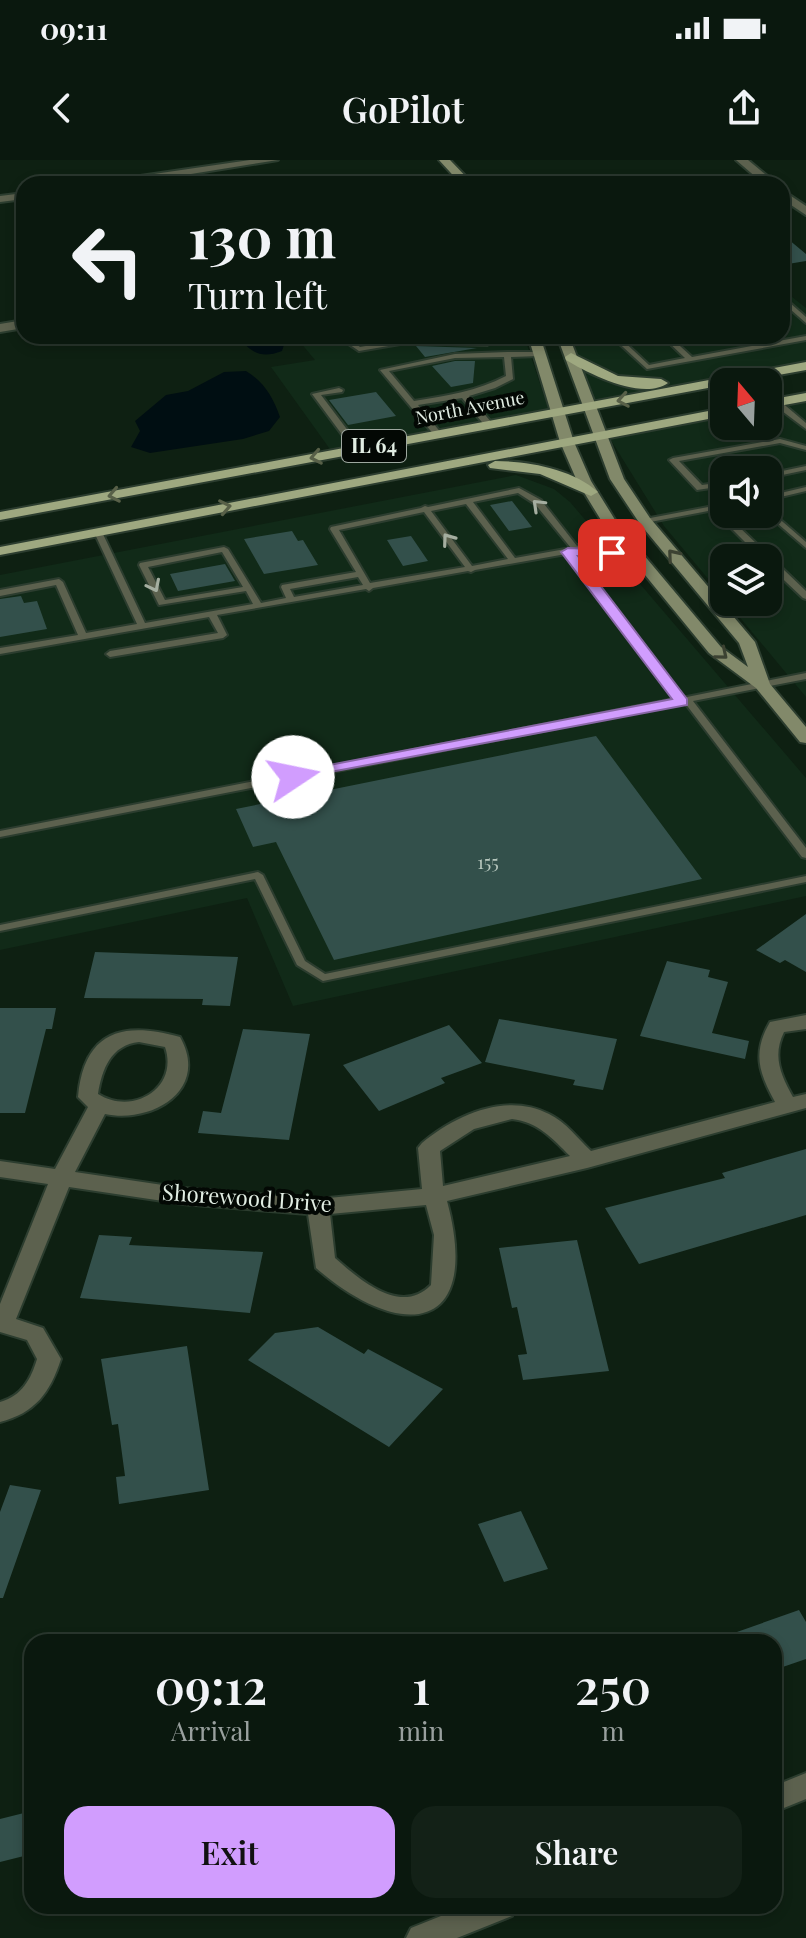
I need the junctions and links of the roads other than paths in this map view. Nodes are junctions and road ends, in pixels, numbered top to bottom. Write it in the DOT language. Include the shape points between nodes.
graph roads {
  1 [pos="273,160"];
  2 [pos="444,160"];
  3 [pos="741,160"];
  4 [pos="162,176"];
  5 [pos="459,176"];
  6 [pos="761,176"];
  7 [pos="790,199"];
  8 [pos="806,212"];
  9 [pos="790,306"];
  10 [pos="806,321"];
  11 [pos="352,344"];
  12 [pos="388,344"];
  13 [pos="536,344"];
  14 [pos="566,344"];
  15 [pos="623,344"];
  16 [pos="674,344"];
  17 [pos="773,344"];
  18 [pos="507,354"];
  19 [pos="539,354"];
  20 [pos="571,357"];
  21 [pos="690,359"];
  22 [pos="806,366"];
  23 [pos="782,370"];
  24 [pos="710,383"];
  25 [pos="710,384"];
  26 [pos="339,390"];
  27 [pos="464,395"];
  28 [pos="806,397"];
  29 [pos="782,401"];
  30 [pos="412,404"];
  31 [pos="588,407"];
  32 [pos="782,410"];
  33 [pos="558,412"];
  34 [pos="710,415"];
  35 [pos="489,425"];
  36 [pos="806,427"];
  37 [pos="438,434"];
  38 [pos="600,436"];
  39 [pos="567,442"];
  40 [pos="806,448"];
  41 [pos="358,450"];
  42 [pos="806,468"];
  43 [pos="782,473"];
  44 [pos="396,474"];
  45 [pos="710,486"];
  46 [pos="806,489"];
  47 [pos="591,492"];
  48 [pos="782,494"];
  49 [pos="467,500"];
  50 [pos="425,508"];
  51 [pos="710,509"];
  52 [pos="0,516"];
  53 [pos="645,521"];
  54 [pos="782,523"];
  55 [pos="611,525"];
  56 [pos="735,528"];
  57 [pos="98,532"];
  58 [pos="752,544"];
  59 [pos="806,546"];
  60 [pos="0,551"];
  61 [pos="572,551"];
  62 [pos="640,560"];
  63 [pos="514,562"];
  64 [pos="471,570"];
  65 [pos="782,573"];
  66 [pos="360,574"];
  67 [pos="249,588"];
  68 [pos="369,588"];
  69 [pos="0,593"];
  70 [pos="806,596"];
  71 [pos="292,601"];
  72 [pos="259,606"];
  73 [pos="212,614"];
  74 [pos="142,626"];
  75 [pos="83,636"];
  76 [pos="0,651"];
  77 [pos="110,654"];
  78 [pos="806,676"];
  79 [pos="762,685"];
  80 [pos="684,701"];
  81 [pos="806,738"];
  82 [pos="0,834"];
  83 [pos="806,855"];
  84 [pos="806,879"];
  85 [pos="0,928"];
  86 [pos="806,1022"];
  87 [pos="797,1104"];
  88 [pos="98,1107"];
  89 [pos="587,1160"];
  90 [pos="0,1169"];
  91 [pos="61,1179"];
  92 [pos="435,1196"];
  93 [pos="318,1207"];
  94 [pos="2,1323"];
  95 [pos="0,1412"];
  96 [pos="806,1786"];
  97 [pos="782,1796"];
  98 [pos="482,1914"];
  99 [pos="421,1938"];
  1 -- 4 [label="street"];
  2 -- 5 [label="street"];
  3 -- 6 [label="street"];
  7 -- 8 [label="street"];
  9 -- 10 [label="lane"];
  11 -- 12 [label="lane" via="359,349"];
  13 -- 19 [label="street"];
  14 -- 20 [label="street"];
  15 -- 21 [label="lane" via="647,367"];
  16 -- 21 [label="lane"];
  17 -- 21 [label="lane"];
  18 -- 19 [label="lane"];
  18 -- 27 [label="lane" via="510,377"];
  18 -- 30 [label="lane" via="455,356 384,370"];
  19 -- 33 [label="street"];
  20 -- 24 [label="main road" via="617,382"];
  20 -- 31 [label="street"];
  22 -- 23 [label="main road, North Avenue / IL 64"];
  25 -- 31 [label="main road, North Avenue / IL 64, one-way"];
  26 -- 41 [label="lane" via="316,394"];
  27 -- 30 [label="lane"];
  27 -- 35 [label="lane"];
  28 -- 29 [label="main road"];
  30 -- 37 [label="lane"];
  31 -- 33 [label="main road, North Avenue / IL 64"];
  31 -- 38 [label="street"];
  32 -- 36 [label="lane"];
  33 -- 35 [label="main road, North Avenue / IL 64"];
  33 -- 39 [label="street"];
  34 -- 38 [label="main road, IL 64"];
  35 -- 37 [label="main road, North Avenue / IL 64"];
  37 -- 41 [label="main road, North Avenue / IL 64"];
  38 -- 39 [label="main road, IL 64"];
  38 -- 53 [label="street" via="617,479"];
  39 -- 44 [label="main road, IL 64"];
  39 -- 47 [label="street"];
  40 -- 45 [label="lane" via="780,441 673,460 700,488"];
  41 -- 52 [label="main road, North Avenue / IL 64, one-way"];
  42 -- 43 [label="lane"];
  44 -- 47 [label="main road" via="519,464 546,470"];
  57 -- 44 [label="main road, IL 64, one-way"];
  46 -- 48 [label="lane"];
  47 -- 55 [label="street"];
  49 -- 50 [label="lane"];
  61 -- 49 [label="lane, one-way" via="538,502 519,490"];
  49 -- 63 [label="lane"];
  64 -- 50 [label="lane, one-way"];
  50 -- 66 [label="lane" via="334,529"];
  51 -- 53 [label="lane"];
  79 -- 53 [label="street, one-way" via="747,642"];
  54 -- 59 [label="lane"];
  55 -- 61 [label="lane"];
  55 -- 62 [label="street"];
  56 -- 58 [label="lane"];
  57 -- 60 [label="main road, IL 64"];
  57 -- 74 [label="lane"];
  61 -- 62 [label="lane" via="604,551"];
  61 -- 63 [label="lane"];
  61 -- 80 [label="lane"];
  62 -- 79 [label="street, one-way" via="715,650"];
  63 -- 64 [label="lane"];
  64 -- 68 [label="lane"];
  65 -- 70 [label="lane"];
  66 -- 68 [label="lane"];
  66 -- 71 [label="lane" via="285,587"];
  67 -- 67 [label="lane, one-way" via="224,549 143,565 162,603"];
  67 -- 72 [label="lane"];
  68 -- 71 [label="lane"];
  69 -- 75 [label="lane" via="59,582"];
  71 -- 72 [label="lane"];
  72 -- 73 [label="lane"];
  73 -- 74 [label="lane"];
  73 -- 77 [label="lane" via="223,635"];
  74 -- 75 [label="lane"];
  75 -- 76 [label="lane"];
  78 -- 79 [label="lane"];
  79 -- 80 [label="lane"];
  79 -- 81 [label="street"];
  80 -- 82 [label="lane"];
  80 -- 83 [label="lane"];
  84 -- 85 [label="lane" via="323,978 301,963 258,875"];
  86 -- 87 [label="street" via="777,1027 766,1044 767,1065"];
  87 -- 89 [label="street, Shorewood Drive"];
  88 -- 88 [label="street" via="125,1111 168,1094 180,1067 173,1042 139,1035 113,1042 88,1088 88,1097"];
  88 -- 91 [label="street"];
  89 -- 92 [label="street, Shorewood Drive"];
  89 -- 92 [label="street" via="538,1116 495,1115 447,1132 429,1148"];
  90 -- 91 [label="street, Shorewood Drive"];
  91 -- 93 [label="street, Shorewood Drive"];
  91 -- 94 [label="street"];
  92 -- 93 [label="street, Shorewood Drive"];
  92 -- 93 [label="street" via="445,1235 442,1288 426,1302 410,1305 370,1296 324,1262"];
  94 -- 95 [label="street" via="35,1334 49,1359 40,1388"];
  96 -- 97 [label="street"];
  98 -- 99 [label="street"];
}
